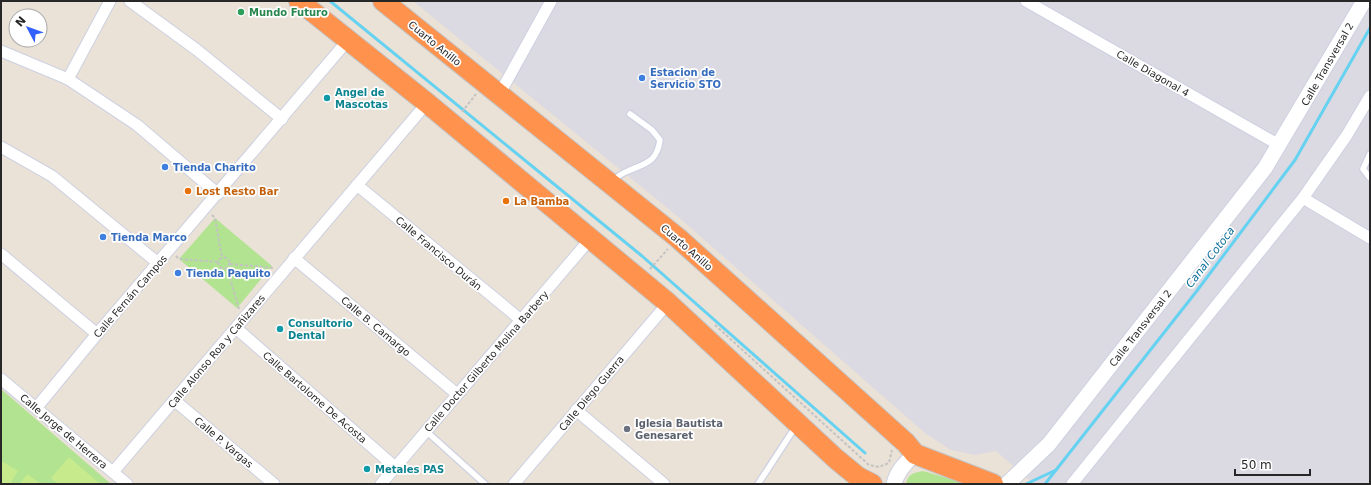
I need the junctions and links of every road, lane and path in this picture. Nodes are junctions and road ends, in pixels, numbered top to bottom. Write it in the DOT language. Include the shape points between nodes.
graph roads {
  1 [pos="110,1"];
  2 [pos="130,1"];
  3 [pos="299,1"];
  4 [pos="383,1"];
  5 [pos="551,1"];
  6 [pos="1026,1"];
  7 [pos="1364,1"];
  8 [pos="349,39"];
  9 [pos="1,51"];
  10 [pos="68,79"];
  11 [pos="477,92"];
  12 [pos="499,95"];
  13 [pos="1370,96"];
  14 [pos="427,102"];
  15 [pos="462,111"];
  16 [pos="630,114"];
  17 [pos="282,119"];
  18 [pos="1279,145"];
  19 [pos="1,147"];
  20 [pos="1370,154"];
  21 [pos="1370,178"];
  22 [pos="610,182"];
  23 [pos="357,185"];
  24 [pos="218,194"];
  25 [pos="1303,198"];
  26 [pos="205,209"];
  27 [pos="591,238"];
  28 [pos="1370,238"];
  29 [pos="668,249"];
  30 [pos="169,250"];
  31 [pos="1,254"];
  32 [pos="222,258"];
  33 [pos="294,258"];
  34 [pos="219,262"];
  35 [pos="158,263"];
  36 [pos="230,264"];
  37 [pos="227,268"];
  38 [pos="650,269"];
  39 [pos="282,273"];
  40 [pos="668,302"];
  41 [pos="246,316"];
  42 [pos="521,320"];
  43 [pos="236,328"];
  44 [pos="97,334"];
  45 [pos="1,379"];
  46 [pos="457,394"];
  47 [pos="174,400"];
  48 [pos="37,407"];
  49 [pos="576,410"];
  50 [pos="798,424"];
  51 [pos="426,431"];
  52 [pos="915,454"];
  53 [pos="395,467"];
  54 [pos="113,472"];
  55 [pos="865,482"];
  56 [pos="127,484"];
  57 [pos="274,484"];
  58 [pos="381,484"];
  59 [pos="485,484"];
  60 [pos="514,484"];
  61 [pos="664,484"];
  62 [pos="758,484"];
  63 [pos="894,484"];
  64 [pos="993,484"];
  65 [pos="1008,484"];
  66 [pos="1072,484"];
  1 -- 10 [label="street"];
  2 -- 17 [label="street" via="197,50"];
  3 -- 8 [label="highway"];
  4 -- 12 [label="highway, Cuarto Anillo"];
  5 -- 12 [label="street"];
  6 -- 18 [label="street, Calle Diagonal 4"];
  7 -- 18 [label="street, Calle Transversal 2"];
  8 -- 14 [label="highway"];
  8 -- 17 [label="street, Calle Fernán Campos"];
  9 -- 10 [label="street"];
  10 -- 24 [label="street" via="137,125"];
  11 -- 15 [label="path"];
  12 -- 22 [label="highway, Cuarto Anillo"];
  13 -- 25 [label="street" via="1347,135"];
  14 -- 23 [label="street, Calle Alonso Roa y Cañizares"];
  14 -- 27 [label="highway"];
  16 -- 22 [label="lane" via="652,130 660,140 659,150 645,165 628,171"];
  17 -- 24 [label="street, Calle Fernán Campos"];
  18 -- 65 [label="street, Calle Transversal 2" via="1266,168 1054,436"];
  19 -- 35 [label="street" via="52,176"];
  20 -- 21 [label="lane" via="1363,169"];
  22 -- 52 [label="highway, Cuarto Anillo" via="678,238 906,443"];
  23 -- 33 [label="street, Calle Alonso Roa y Cañizares"];
  23 -- 42 [label="street, Calle Francisco Durán"];
  24 -- 26 [label="street, Calle Fernán Campos"];
  25 -- 28 [label="street"];
  25 -- 66 [label="street"];
  26 -- 30 [label="street, Calle Fernán Campos"];
  26 -- 32 [label="path" via="215,218"];
  27 -- 40 [label="highway"];
  27 -- 42 [label="street, Calle Doctor Gilberto Molina Barbery"];
  29 -- 38 [label="path"];
  30 -- 34 [label="path" via="179,259"];
  30 -- 35 [label="street, Calle Fernán Campos"];
  31 -- 44 [label="street"];
  32 -- 34 [label="path"];
  32 -- 36 [label="path" via="228,259"];
  33 -- 39 [label="street, Calle Alonso Roa y Cañizares"];
  33 -- 46 [label="street, Calle B. Camargo"];
  34 -- 37 [label="path" via="221,268"];
  35 -- 44 [label="street, Calle Fernán Campos"];
  36 -- 37 [label="path"];
  36 -- 39 [label="path" via="272,266"];
  37 -- 41 [label="path" via="237,308"];
  39 -- 41 [label="street, Calle Alonso Roa y Cañizares"];
  40 -- 49 [label="street, Calle Diego Guerra"];
  40 -- 50 [label="highway"];
  41 -- 43 [label="street, Calle Alonso Roa y Cañizares"];
  42 -- 46 [label="street, Calle Doctor Gilberto Molina Barbery"];
  43 -- 47 [label="street, Calle Alonso Roa y Cañizares"];
  43 -- 53 [label="street, Calle Bartolome De Acosta"];
  44 -- 48 [label="street, Calle Fernán Campos"];
  45 -- 48 [label="street, Calle Jorge de Herrera"];
  46 -- 51 [label="street, Calle Doctor Gilberto Molina Barbery"];
  47 -- 54 [label="street, Calle Alonso Roa y Cañizares"];
  47 -- 57 [label="street, Calle P. Vargas"];
  48 -- 54 [label="street, Calle Jorge de Herrera"];
  49 -- 60 [label="street, Calle Diego Guerra"];
  49 -- 61 [label="street"];
  50 -- 55 [label="highway"];
  50 -- 62 [label="lane"];
  51 -- 53 [label="street, Calle Doctor Gilberto Molina Barbery"];
  51 -- 59 [label="lane"];
  52 -- 63 [label="street" via="905,463"];
  52 -- 64 [label="highway, Cuarto Anillo"];
  53 -- 58 [label="street, Calle Doctor Gilberto Molina Barbery"];
  54 -- 56 [label="street, Calle Jorge de Herrera"];
}
